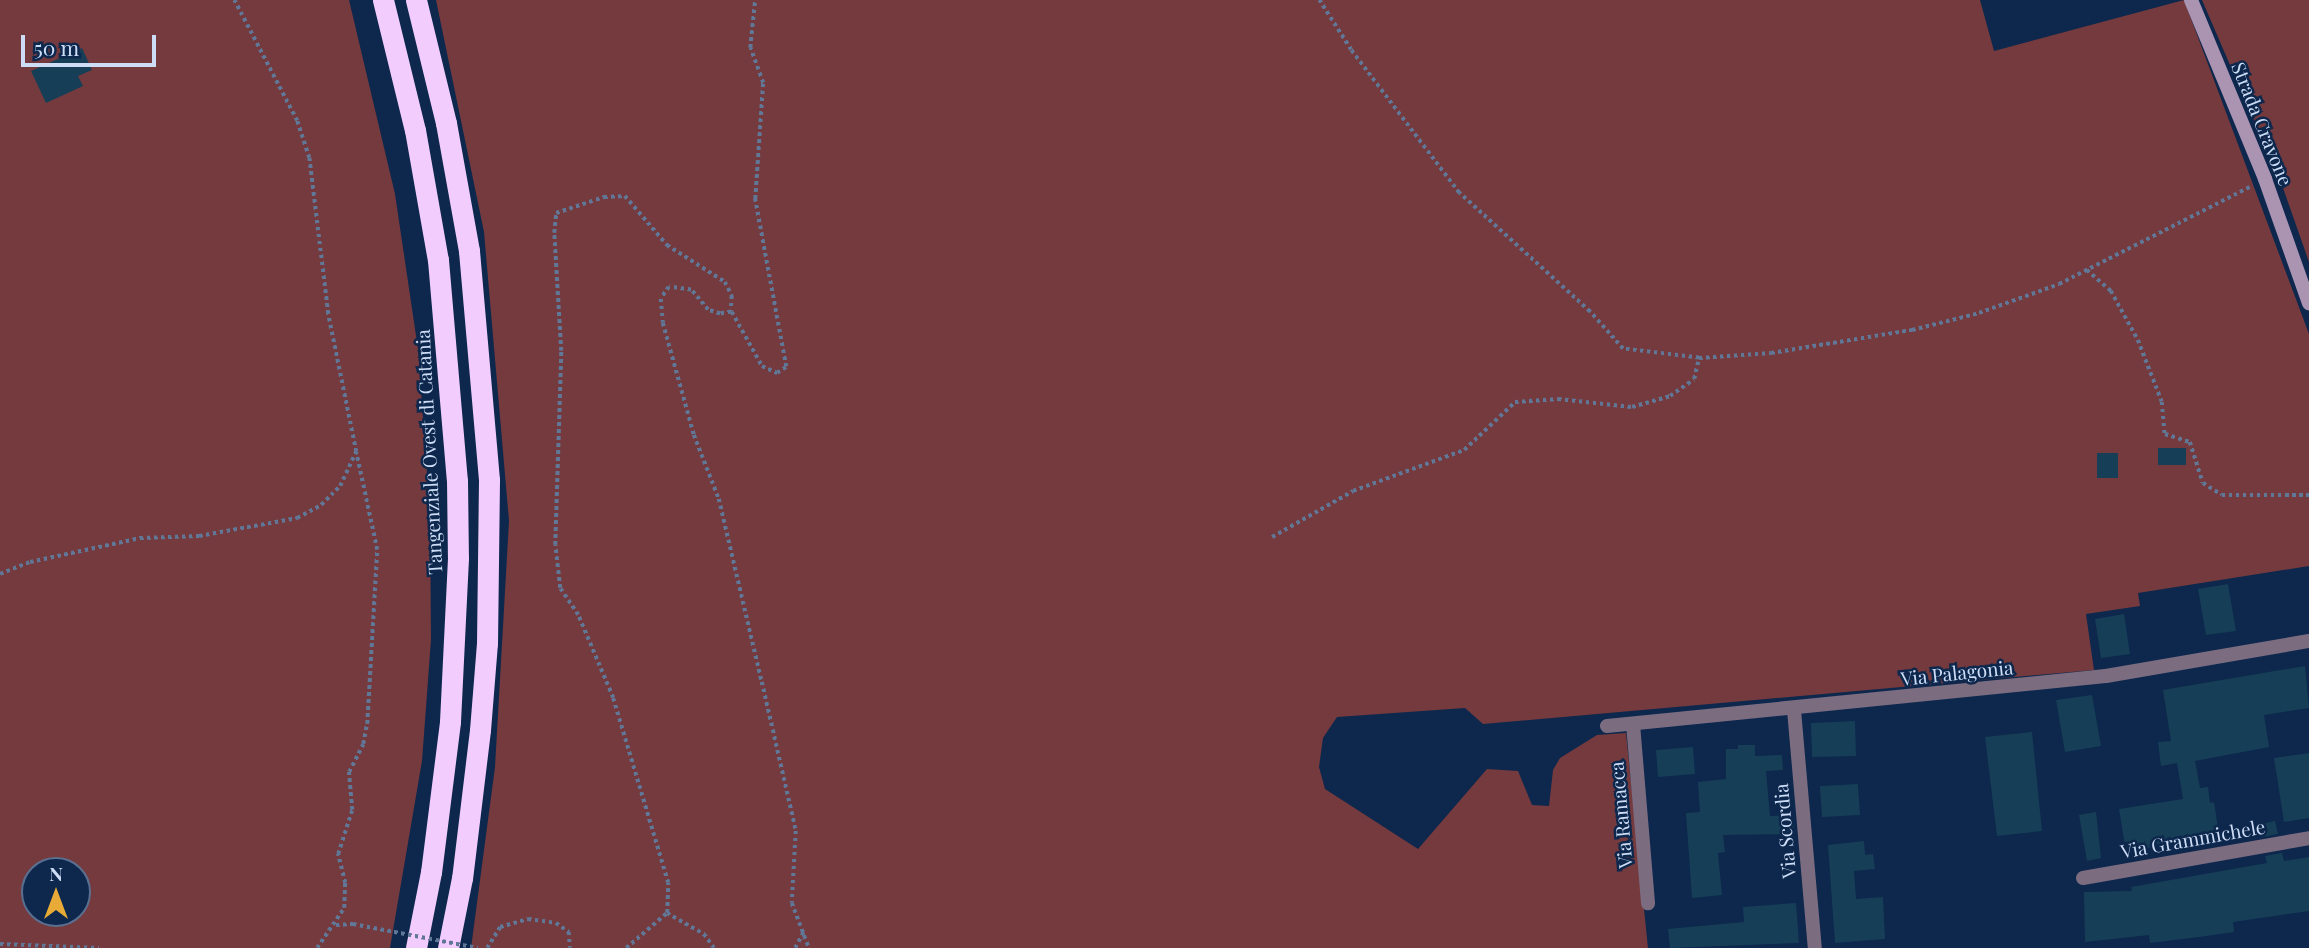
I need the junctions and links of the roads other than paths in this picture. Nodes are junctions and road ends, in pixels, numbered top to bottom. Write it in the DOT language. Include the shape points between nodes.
graph roads {
  1 [pos="383,0"];
  2 [pos="416,0"];
  3 [pos="2191,0"];
  4 [pos="2309,303"];
  5 [pos="2309,642"];
  6 [pos="1794,710"];
  7 [pos="1633,724"];
  8 [pos="1606,726"];
  9 [pos="2309,838"];
  10 [pos="2083,878"];
  11 [pos="1648,903"];
  12 [pos="416,948"];
  13 [pos="448,948"];
  14 [pos="1815,948"];
  1 -- 12 [label="highway, Tangenziale Ovest di Catania" via="415,130 438,260 457,480 450,722 431,872"];
  2 -- 13 [label="highway" via="446,123 469,251 489,480 488,618 480,730 462,878"];
  3 -- 4 [label="street, Strada Cravone" via="2265,179"];
  5 -- 6 [label="street, Via Palagonia" via="2106,676"];
  6 -- 7 [label="street, Via Palagonia"];
  6 -- 14 [label="street, Via Scordia"];
  7 -- 8 [label="street, Via Palagonia"];
  7 -- 11 [label="street, Via Ramacca"];
  9 -- 10 [label="street, Via Grammichele"];
}
